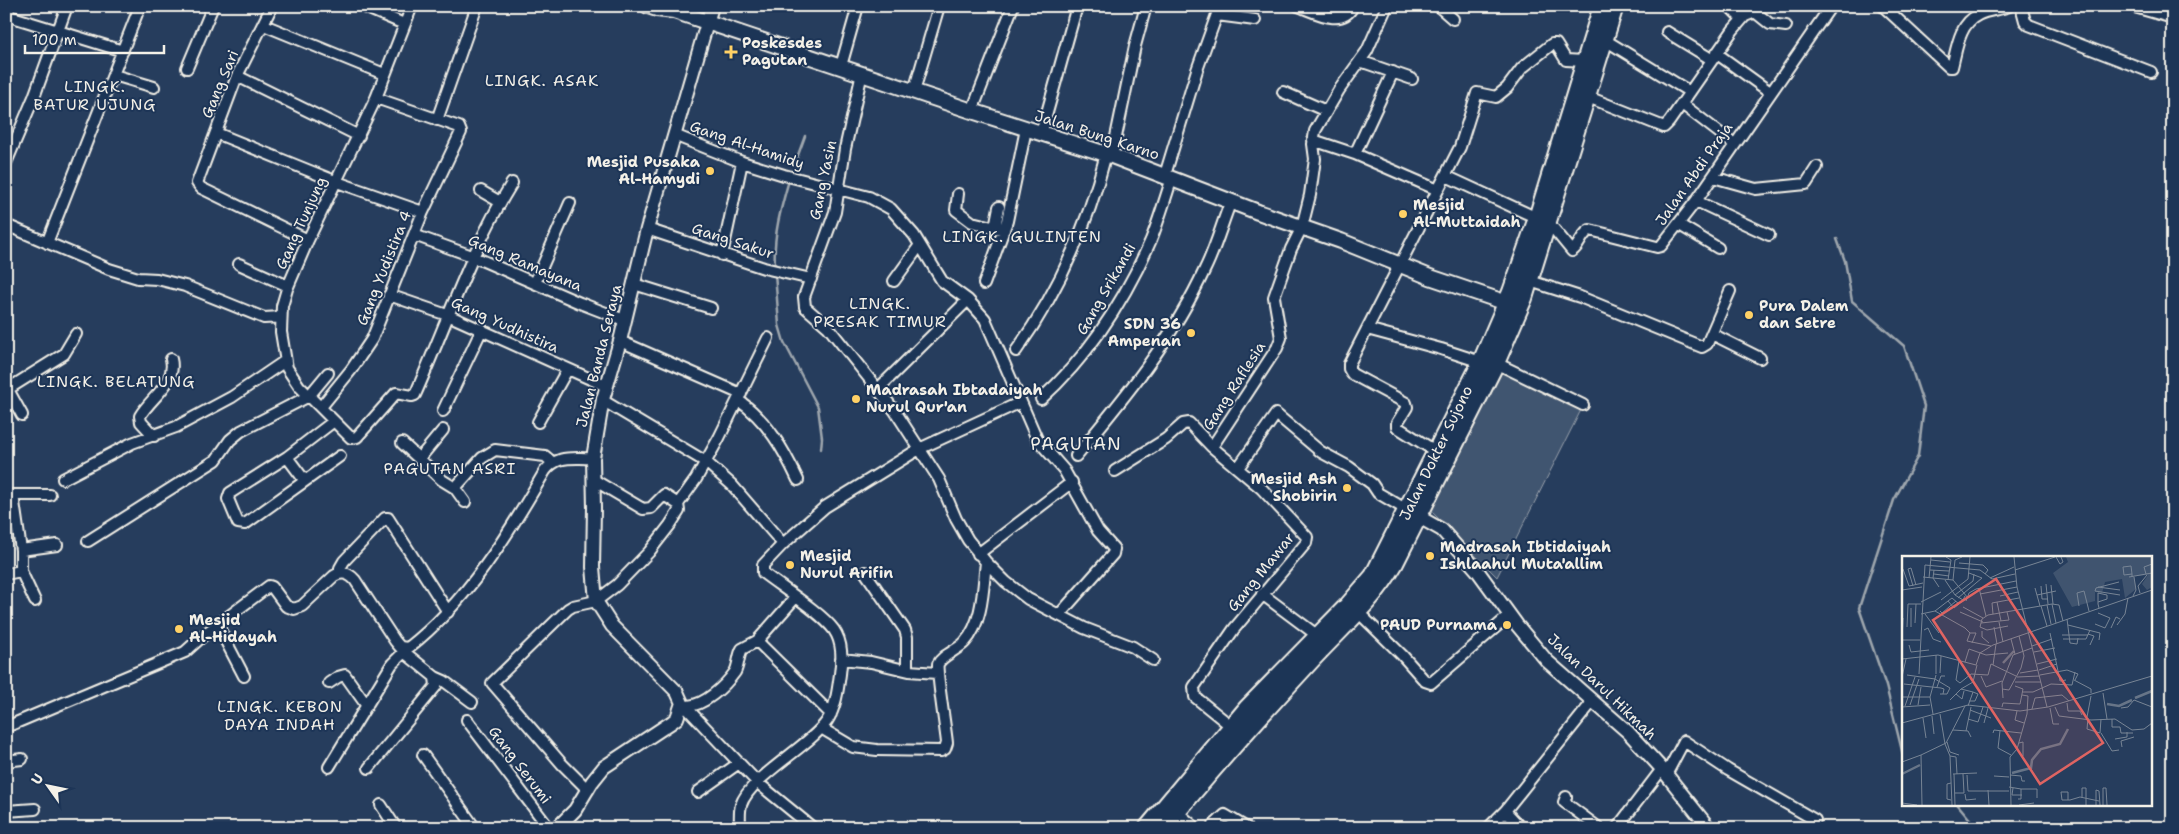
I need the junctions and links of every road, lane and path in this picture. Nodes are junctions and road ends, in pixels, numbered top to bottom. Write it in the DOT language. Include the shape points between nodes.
graph roads {
  1 [pos="67,6"];
  2 [pos="140,6"];
  3 [pos="213,6"];
  4 [pos="272,6"];
  5 [pos="362,6"];
  6 [pos="412,6"];
  7 [pos="477,6"];
  8 [pos="648,6"];
  9 [pos="712,6"];
  10 [pos="858,6"];
  11 [pos="939,6"];
  12 [pos="1013,6"];
  13 [pos="1078,6"];
  14 [pos="1146,6"];
  15 [pos="1298,6"];
  16 [pos="1353,6"];
  17 [pos="1386,6"];
  18 [pos="1438,6"];
  19 [pos="1602,6"];
  20 [pos="1615,6"];
  21 [pos="1730,6"];
  22 [pos="1831,6"];
  23 [pos="1883,6"];
  24 [pos="2009,6"];
  25 [pos="2131,6"];
  26 [pos="671,8"];
  27 [pos="2022,11"];
  28 [pos="1222,13"];
  29 [pos="6,15"];
  30 [pos="2173,18"];
  31 [pos="1453,19"];
  32 [pos="1742,19"];
  33 [pos="1255,20"];
  34 [pos="707,23"];
  35 [pos="404,24"];
  36 [pos="264,25"];
  37 [pos="1786,26"];
  38 [pos="57,31"];
  39 [pos="1667,32"];
  40 [pos="1605,40"];
  41 [pos="123,51"];
  42 [pos="1714,56"];
  43 [pos="1360,61"];
  44 [pos="1584,61"];
  45 [pos="841,66"];
  46 [pos="188,68"];
  47 [pos="1393,72"];
  48 [pos="2152,72"];
  49 [pos="862,73"];
  50 [pos="384,74"];
  51 [pos="114,75"];
  52 [pos="237,76"];
  53 [pos="1412,79"];
  54 [pos="154,87"];
  55 [pos="914,91"];
  56 [pos="1283,92"];
  57 [pos="1690,92"];
  58 [pos="1770,92"];
  59 [pos="1588,97"];
  60 [pos="376,98"];
  61 [pos="1682,104"];
  62 [pos="972,111"];
  63 [pos="1326,111"];
  64 [pos="436,120"];
  65 [pos="1026,129"];
  66 [pos="1570,131"];
  67 [pos="216,133"];
  68 [pos="1041,134"];
  69 [pos="674,135"];
  70 [pos="359,136"];
  71 [pos="1313,140"];
  72 [pos="1734,144"];
  73 [pos="1355,154"];
  74 [pos="1109,155"];
  75 [pos="742,162"];
  76 [pos="6,163"];
  77 [pos="1817,167"];
  78 [pos="1446,176"];
  79 [pos="1169,177"];
  80 [pos="1713,177"];
  81 [pos="336,182"];
  82 [pos="512,182"];
  83 [pos="839,190"];
  84 [pos="1438,190"];
  85 [pos="481,191"];
  86 [pos="958,194"];
  87 [pos="1230,201"];
  88 [pos="1696,201"];
  89 [pos="500,202"];
  90 [pos="570,203"];
  91 [pos="999,207"];
  92 [pos="423,212"];
  93 [pos="1543,221"];
  94 [pos="1678,224"];
  95 [pos="6,225"];
  96 [pos="1302,227"];
  97 [pos="1000,228"];
  98 [pos="647,229"];
  99 [pos="414,235"];
  100 [pos="1769,235"];
  101 [pos="308,240"];
  102 [pos="46,243"];
  103 [pos="920,245"];
  104 [pos="1718,248"];
  105 [pos="722,255"];
  106 [pos="472,256"];
  107 [pos="239,264"];
  108 [pos="1401,265"];
  109 [pos="811,279"];
  110 [pos="894,281"];
  111 [pos="1530,281"];
  112 [pos="535,283"];
  113 [pos="634,284"];
  114 [pos="984,284"];
  115 [pos="288,286"];
  116 [pos="1730,291"];
  117 [pos="389,295"];
  118 [pos="968,300"];
  119 [pos="1512,305"];
  120 [pos="711,308"];
  121 [pos="450,316"];
  122 [pos="281,317"];
  123 [pos="624,320"];
  124 [pos="1367,328"];
  125 [pos="482,330"];
  126 [pos="76,334"];
  127 [pos="1712,334"];
  128 [pos="768,338"];
  129 [pos="620,341"];
  130 [pos="1016,351"];
  131 [pos="1760,358"];
  132 [pos="171,359"];
  133 [pos="285,361"];
  134 [pos="1489,362"];
  135 [pos="567,370"];
  136 [pos="328,373"];
  137 [pos="606,386"];
  138 [pos="7,388"];
  139 [pos="878,389"];
  140 [pos="309,396"];
  141 [pos="740,397"];
  142 [pos="1041,399"];
  143 [pos="602,400"];
  144 [pos="1021,402"];
  145 [pos="1583,405"];
  146 [pos="320,408"];
  147 [pos="443,411"];
  148 [pos="22,414"];
  149 [pos="538,422"];
  150 [pos="336,424"];
  151 [pos="443,430"];
  152 [pos="154,436"];
  153 [pos="402,443"];
  154 [pos="1212,447"];
  155 [pos="919,449"];
  156 [pos="1435,451"];
  157 [pos="340,456"];
  158 [pos="1076,456"];
  159 [pos="287,458"];
  160 [pos="419,458"];
  161 [pos="593,458"];
  162 [pos="552,462"];
  163 [pos="706,462"];
  164 [pos="1238,468"];
  165 [pos="1115,471"];
  166 [pos="63,479"];
  167 [pos="594,480"];
  168 [pos="798,480"];
  169 [pos="305,481"];
  170 [pos="1072,482"];
  171 [pos="455,488"];
  172 [pos="10,495"];
  173 [pos="50,495"];
  174 [pos="465,502"];
  175 [pos="678,504"];
  176 [pos="1413,513"];
  177 [pos="88,541"];
  178 [pos="783,544"];
  179 [pos="57,545"];
  180 [pos="20,550"];
  181 [pos="978,554"];
  182 [pos="986,562"];
  183 [pos="21,571"];
  184 [pos="865,572"];
  185 [pos="340,573"];
  186 [pos="6,574"];
  187 [pos="1262,594"];
  188 [pos="795,598"];
  189 [pos="35,601"];
  190 [pos="596,601"];
  191 [pos="448,612"];
  192 [pos="1359,613"];
  193 [pos="1060,615"];
  194 [pos="1510,615"];
  195 [pos="218,626"];
  196 [pos="1318,636"];
  197 [pos="758,640"];
  198 [pos="403,650"];
  199 [pos="841,659"];
  200 [pos="1153,660"];
  201 [pos="907,670"];
  202 [pos="937,673"];
  203 [pos="244,676"];
  204 [pos="435,677"];
  205 [pos="329,683"];
  206 [pos="1593,701"];
  207 [pos="472,702"];
  208 [pos="684,704"];
  209 [pos="367,706"];
  210 [pos="831,714"];
  211 [pos="467,720"];
  212 [pos="1232,726"];
  213 [pos="6,727"];
  214 [pos="821,728"];
  215 [pos="423,755"];
  216 [pos="22,760"];
  217 [pos="6,761"];
  218 [pos="739,763"];
  219 [pos="329,767"];
  220 [pos="369,768"];
  221 [pos="1664,772"];
  222 [pos="758,783"];
  223 [pos="588,790"];
  224 [pos="698,792"];
  225 [pos="1183,794"];
  226 [pos="1566,798"];
  227 [pos="381,805"];
  228 [pos="35,809"];
  229 [pos="6,811"];
  230 [pos="1505,811"];
  231 [pos="1177,812"];
  232 [pos="1815,820"];
  233 [pos="396,828"];
  234 [pos="475,828"];
  235 [pos="549,828"];
  236 [pos="557,828"];
  237 [pos="740,828"];
  238 [pos="813,828"];
  239 [pos="1147,828"];
  240 [pos="1164,828"];
  241 [pos="1196,828"];
  242 [pos="1211,828"];
  243 [pos="1246,828"];
  244 [pos="1488,828"];
  245 [pos="1522,828"];
  246 [pos="1599,828"];
  247 [pos="1617,828"];
  248 [pos="1709,828"];
  1 -- 38 [label="street"];
  2 -- 41 [label="street"];
  3 -- 46 [label="street"];
  4 -- 36 [label="street, Gang Sari"];
  5 -- 35 [label="street"];
  6 -- 35 [label="street, Gang Tunjung"];
  7 -- 64 [label="street"];
  8 -- 26 [label="main road, Jalan Bung Karno"];
  9 -- 34 [label="street, Jalan Banda Seraya"];
  10 -- 45 [label="street"];
  11 -- 55 [label="street"];
  12 -- 62 [label="street"];
  13 -- 68 [label="street"];
  14 -- 74 [label="street"];
  15 -- 16 [label="street" via="1336,18 1348,14"];
  17 -- 43 [label="street" via="1372,43"];
  18 -- 31 [label="street"];
  19 -- 44 [label="highway, Jalan Dokter Sujono"];
  20 -- 40 [label="highway"];
  21 -- 32 [label="street"];
  22 -- 58 [label="street, Jalan Abdi Praja"];
  23 -- 24 [label="street" via="1952,67 1959,40 1970,19"];
  25 -- 30 [label="street"];
  26 -- 34 [label="main road, Jalan Bung Karno"];
  27 -- 48 [label="street" via="2029,25"];
  28 -- 33 [label="street"];
  28 -- 79 [label="street, Gang Srikandi" via="1187,103"];
  29 -- 38 [label="street"];
  32 -- 37 [label="street" via="1754,12 1770,24"];
  32 -- 42 [label="street"];
  34 -- 45 [label="main road, Jalan Bung Karno"];
  34 -- 69 [label="street, Jalan Banda Seraya"];
  35 -- 50 [label="street, Gang Tunjung"];
  36 -- 50 [label="street"];
  36 -- 52 [label="street, Gang Sari"];
  38 -- 41 [label="street"];
  38 -- 76 [label="street"];
  39 -- 42 [label="street"];
  40 -- 57 [label="street"];
  40 -- 59 [label="highway"];
  41 -- 51 [label="street"];
  42 -- 57 [label="street"];
  42 -- 58 [label="street"];
  43 -- 47 [label="street"];
  43 -- 63 [label="street"];
  44 -- 66 [label="highway, Jalan Dokter Sujono"];
  44 -- 78 [label="street" via="1566,60 1556,44 1552,44 1522,68 1496,97 1478,93 1465,136"];
  45 -- 49 [label="main road, Jalan Bung Karno"];
  47 -- 53 [label="street"];
  47 -- 73 [label="street"];
  49 -- 55 [label="main road, Jalan Bung Karno"];
  49 -- 83 [label="street, Gang Yasin"];
  50 -- 60 [label="street, Gang Tunjung"];
  51 -- 54 [label="street"];
  51 -- 102 [label="street"];
  52 -- 67 [label="street, Gang Sari"];
  52 -- 70 [label="street"];
  55 -- 62 [label="main road, Jalan Bung Karno"];
  56 -- 63 [label="street"];
  57 -- 61 [label="street"];
  58 -- 72 [label="street, Jalan Abdi Praja"];
  59 -- 61 [label="street" via="1660,127 1667,125"];
  59 -- 66 [label="highway"];
  60 -- 64 [label="street"];
  60 -- 70 [label="street, Gang Tunjung"];
  61 -- 72 [label="street"];
  62 -- 65 [label="main road, Jalan Bung Karno"];
  63 -- 71 [label="street"];
  64 -- 92 [label="street, Gang Yudistira 4" via="458,127 461,132"];
  65 -- 68 [label="main road, Jalan Bung Karno"];
  65 -- 97 [label="street"];
  66 -- 93 [label="highway, Jalan Dokter Sujono"];
  67 -- 81 [label="street"];
  67 -- 101 [label="street, Gang Sari" via="197,182 200,187"];
  68 -- 74 [label="main road, Jalan Bung Karno"];
  69 -- 75 [label="street, Gang Al-Hamidy"];
  69 -- 98 [label="street, Jalan Banda Seraya"];
  70 -- 81 [label="street, Gang Tunjung"];
  71 -- 73 [label="street"];
  71 -- 96 [label="street, Gang Raflesia" via="1314,171"];
  72 -- 80 [label="street, Jalan Abdi Praja"];
  73 -- 84 [label="street"];
  74 -- 79 [label="main road, Jalan Bung Karno"];
  74 -- 130 [label="street" via="1060,282"];
  75 -- 83 [label="street, Gang Al-Hamidy"];
  75 -- 105 [label="street"];
  77 -- 80 [label="street" via="1806,184 1773,188 1756,189"];
  78 -- 84 [label="street"];
  78 -- 93 [label="street"];
  79 -- 87 [label="main road, Jalan Bung Karno"];
  79 -- 142 [label="street, Gang Srikandi" via="1150,240 1111,314 1076,364"];
  80 -- 88 [label="street, Jalan Abdi Praja"];
  81 -- 92 [label="street"];
  81 -- 101 [label="street, Gang Tunjung"];
  82 -- 89 [label="street"];
  83 -- 103 [label="street, Gang Al-Hamidy" via="886,205"];
  83 -- 109 [label="street, Gang Yasin" via="835,212"];
  84 -- 108 [label="street"];
  85 -- 89 [label="street"];
  86 -- 97 [label="street" via="956,210 972,222"];
  87 -- 96 [label="main road, Jalan Bung Karno"];
  87 -- 158 [label="street" via="1206,267 1162,348"];
  88 -- 94 [label="street, Jalan Abdi Praja"];
  88 -- 100 [label="street"];
  89 -- 106 [label="street"];
  90 -- 112 [label="street"];
  91 -- 97 [label="street"];
  92 -- 99 [label="street, Gang Yudistira 4"];
  93 -- 94 [label="street, Jalan Abdi Praja" via="1572,251 1590,230 1661,246"];
  93 -- 111 [label="highway"];
  93 -- 119 [label="highway, Jalan Dokter Sujono"];
  94 -- 104 [label="street"];
  95 -- 102 [label="street"];
  96 -- 108 [label="main road, Jalan Bung Karno"];
  96 -- 154 [label="street, Gang Raflesia" via="1274,298 1281,338 1277,348"];
  97 -- 114 [label="street"];
  98 -- 105 [label="street, Gang Sakur"];
  98 -- 113 [label="street, Jalan Banda Seraya"];
  99 -- 106 [label="street, Gang Ramayana"];
  99 -- 117 [label="street, Gang Yudistira 4"];
  101 -- 115 [label="street, Gang Tunjung"];
  102 -- 122 [label="street" via="138,278 185,286 264,318"];
  103 -- 110 [label="street"];
  103 -- 118 [label="street, Gang Al-Hamidy" via="942,281"];
  105 -- 109 [label="street, Gang Sakur"];
  106 -- 112 [label="street, Gang Ramayana"];
  106 -- 121 [label="street"];
  107 -- 115 [label="street"];
  108 -- 119 [label="main road, Jalan Bung Karno"];
  108 -- 124 [label="street"];
  109 -- 139 [label="street, Gang Yasin" via="803,302 805,307 828,327"];
  111 -- 119 [label="highway"];
  111 -- 127 [label="street" via="1580,297 1702,347 1708,344"];
  112 -- 123 [label="street, Gang Ramayana"];
  113 -- 120 [label="street"];
  113 -- 123 [label="street, Jalan Banda Seraya"];
  115 -- 122 [label="street, Gang Tunjung"];
  116 -- 127 [label="street"];
  117 -- 121 [label="street, Gang Yudhistira"];
  117 -- 146 [label="street, Gang Yudistira 4" via="372,339"];
  118 -- 139 [label="street"];
  118 -- 144 [label="street, Gang Al-Hamidy" via="990,328"];
  119 -- 134 [label="highway, Jalan Dokter Sujono"];
  121 -- 125 [label="street, Gang Yudhistira"];
  121 -- 150 [label="street, Gang Tunjung" via="416,393 412,396 396,393 354,438"];
  122 -- 133 [label="street, Gang Tunjung"];
  123 -- 129 [label="street, Jalan Banda Seraya"];
  124 -- 134 [label="street"];
  124 -- 156 [label="street" via="1349,369 1352,374 1405,402 1407,407 1397,423 1398,427"];
  125 -- 135 [label="street, Gang Yudhistira"];
  125 -- 147 [label="street"];
  126 -- 138 [label="street" via="64,354"];
  127 -- 131 [label="street"];
  128 -- 141 [label="street"];
  129 -- 137 [label="street, Jalan Banda Seraya"];
  129 -- 141 [label="street"];
  132 -- 152 [label="street" via="168,380 140,416 141,422"];
  133 -- 140 [label="street, Gang Tunjung" via="299,386"];
  133 -- 152 [label="street" via="232,397"];
  134 -- 145 [label="street"];
  134 -- 156 [label="highway, Jalan Dokter Sujono"];
  134 -- 176 [label="highway"];
  135 -- 137 [label="street, Gang Yudhistira"];
  135 -- 149 [label="street"];
  136 -- 140 [label="street"];
  137 -- 143 [label="street, Jalan Banda Seraya"];
  138 -- 148 [label="street"];
  139 -- 155 [label="street"];
  140 -- 146 [label="street, Gang Tunjung"];
  140 -- 177 [label="street" via="241,431 216,460"];
  141 -- 163 [label="street"];
  141 -- 168 [label="street" via="774,436"];
  143 -- 161 [label="street, Jalan Banda Seraya"];
  143 -- 163 [label="street"];
  144 -- 155 [label="street"];
  144 -- 170 [label="street, Gang Al-Hamidy" via="1037,439"];
  146 -- 150 [label="street, Gang Tunjung"];
  150 -- 159 [label="street"];
  151 -- 160 [label="street"];
  152 -- 166 [label="street" via="132,443"];
  153 -- 160 [label="street"];
  154 -- 164 [label="street, Gang Mawar"];
  154 -- 165 [label="street, Gang Mawar" via="1190,424 1183,424 1166,439"];
  155 -- 178 [label="street" via="825,507"];
  155 -- 181 [label="street" via="939,479 964,533"];
  156 -- 176 [label="highway, Jalan Dokter Sujono"];
  157 -- 169 [label="street"];
  159 -- 169 [label="street"];
  159 -- 169 [label="street" via="229,494 238,523 245,524"];
  160 -- 171 [label="street"];
  161 -- 162 [label="street"];
  161 -- 167 [label="street, Jalan Banda Seraya"];
  162 -- 171 [label="street" via="545,456 495,450 482,458"];
  162 -- 191 [label="street" via="498,549"];
  163 -- 175 [label="street"];
  163 -- 178 [label="street" via="732,485"];
  164 -- 176 [label="street" via="1274,415 1278,415 1321,452 1349,467 1372,484 1378,493"];
  164 -- 187 [label="street, Gang Mawar" via="1307,538"];
  167 -- 175 [label="street" via="643,509 651,508 664,495"];
  167 -- 190 [label="street, Jalan Banda Seraya"];
  170 -- 181 [label="street"];
  170 -- 193 [label="street, Gang Al-Hamidy" via="1098,531 1114,551"];
  171 -- 174 [label="street"];
  172 -- 173 [label="street"];
  172 -- 180 [label="street"];
  175 -- 190 [label="street" via="678,512 649,552 617,585"];
  176 -- 192 [label="highway" via="1382,585"];
  176 -- 194 [label="street, Jalan Darul Hikmah" via="1442,530"];
  176 -- 196 [label="highway, Jalan Dokter Sujono" via="1373,576"];
  178 -- 188 [label="street" via="763,566 763,573"];
  179 -- 180 [label="street"];
  180 -- 183 [label="street"];
  181 -- 182 [label="street"];
  182 -- 193 [label="street" via="1028,599"];
  182 -- 202 [label="street" via="973,631 960,648 943,658"];
  183 -- 186 [label="street"];
  183 -- 189 [label="street"];
  184 -- 201 [label="street" via="907,637"];
  185 -- 191 [label="street" via="344,561 388,518"];
  185 -- 195 [label="street" via="294,610 286,606 270,586"];
  185 -- 198 [label="street" via="353,578"];
  187 -- 196 [label="street"];
  187 -- 212 [label="street, Gang Mawar" via="1193,688 1195,697"];
  188 -- 197 [label="street"];
  188 -- 199 [label="street" via="830,624 839,637"];
  190 -- 208 [label="street, Jalan Banda Seraya" via="612,626 674,687"];
  190 -- 223 [label="street" via="568,609 492,683"];
  191 -- 198 [label="street"];
  192 -- 194 [label="street" via="1425,681 1431,683"];
  192 -- 225 [label="highway"];
  193 -- 200 [label="street" via="1132,647"];
  194 -- 206 [label="street, Jalan Darul Hikmah" via="1547,661"];
  195 -- 203 [label="street"];
  195 -- 213 [label="street" via="185,652"];
  196 -- 212 [label="highway, Jalan Dokter Sujono"];
  197 -- 208 [label="street" via="741,650 735,672 711,697 698,705"];
  197 -- 210 [label="street"];
  198 -- 204 [label="street"];
  198 -- 209 [label="street"];
  199 -- 201 [label="street"];
  199 -- 210 [label="street"];
  201 -- 202 [label="street"];
  202 -- 214 [label="street" via="947,743 943,751 853,747"];
  204 -- 207 [label="street"];
  204 -- 220 [label="street" via="433,692"];
  205 -- 209 [label="street" via="346,676"];
  206 -- 221 [label="street, Jalan Darul Hikmah" via="1628,732"];
  206 -- 230 [label="street"];
  208 -- 218 [label="street"];
  208 -- 223 [label="street" via="672,722 608,763"];
  209 -- 219 [label="street"];
  210 -- 214 [label="street"];
  211 -- 235 [label="street, Gang Serumi"];
  212 -- 225 [label="highway, Jalan Dokter Sujono"];
  214 -- 222 [label="street"];
  215 -- 234 [label="street"];
  216 -- 217 [label="street"];
  218 -- 222 [label="street"];
  218 -- 224 [label="street"];
  221 -- 232 [label="street" via="1684,741"];
  221 -- 247 [label="street"];
  221 -- 248 [label="street, Jalan Darul Hikmah"];
  222 -- 237 [label="street" via="741,804"];
  222 -- 238 [label="street"];
  223 -- 236 [label="street" via="575,810"];
  225 -- 231 [label="highway"];
  225 -- 239 [label="highway, Jalan Dokter Sujono"];
  226 -- 246 [label="street" via="1564,802"];
  227 -- 233 [label="street"];
  228 -- 229 [label="street"];
  230 -- 244 [label="street"];
  230 -- 245 [label="street"];
  231 -- 240 [label="highway"];
  231 -- 241 [label="street"];
  242 -- 243 [label="street" via="1225,815"];
}
